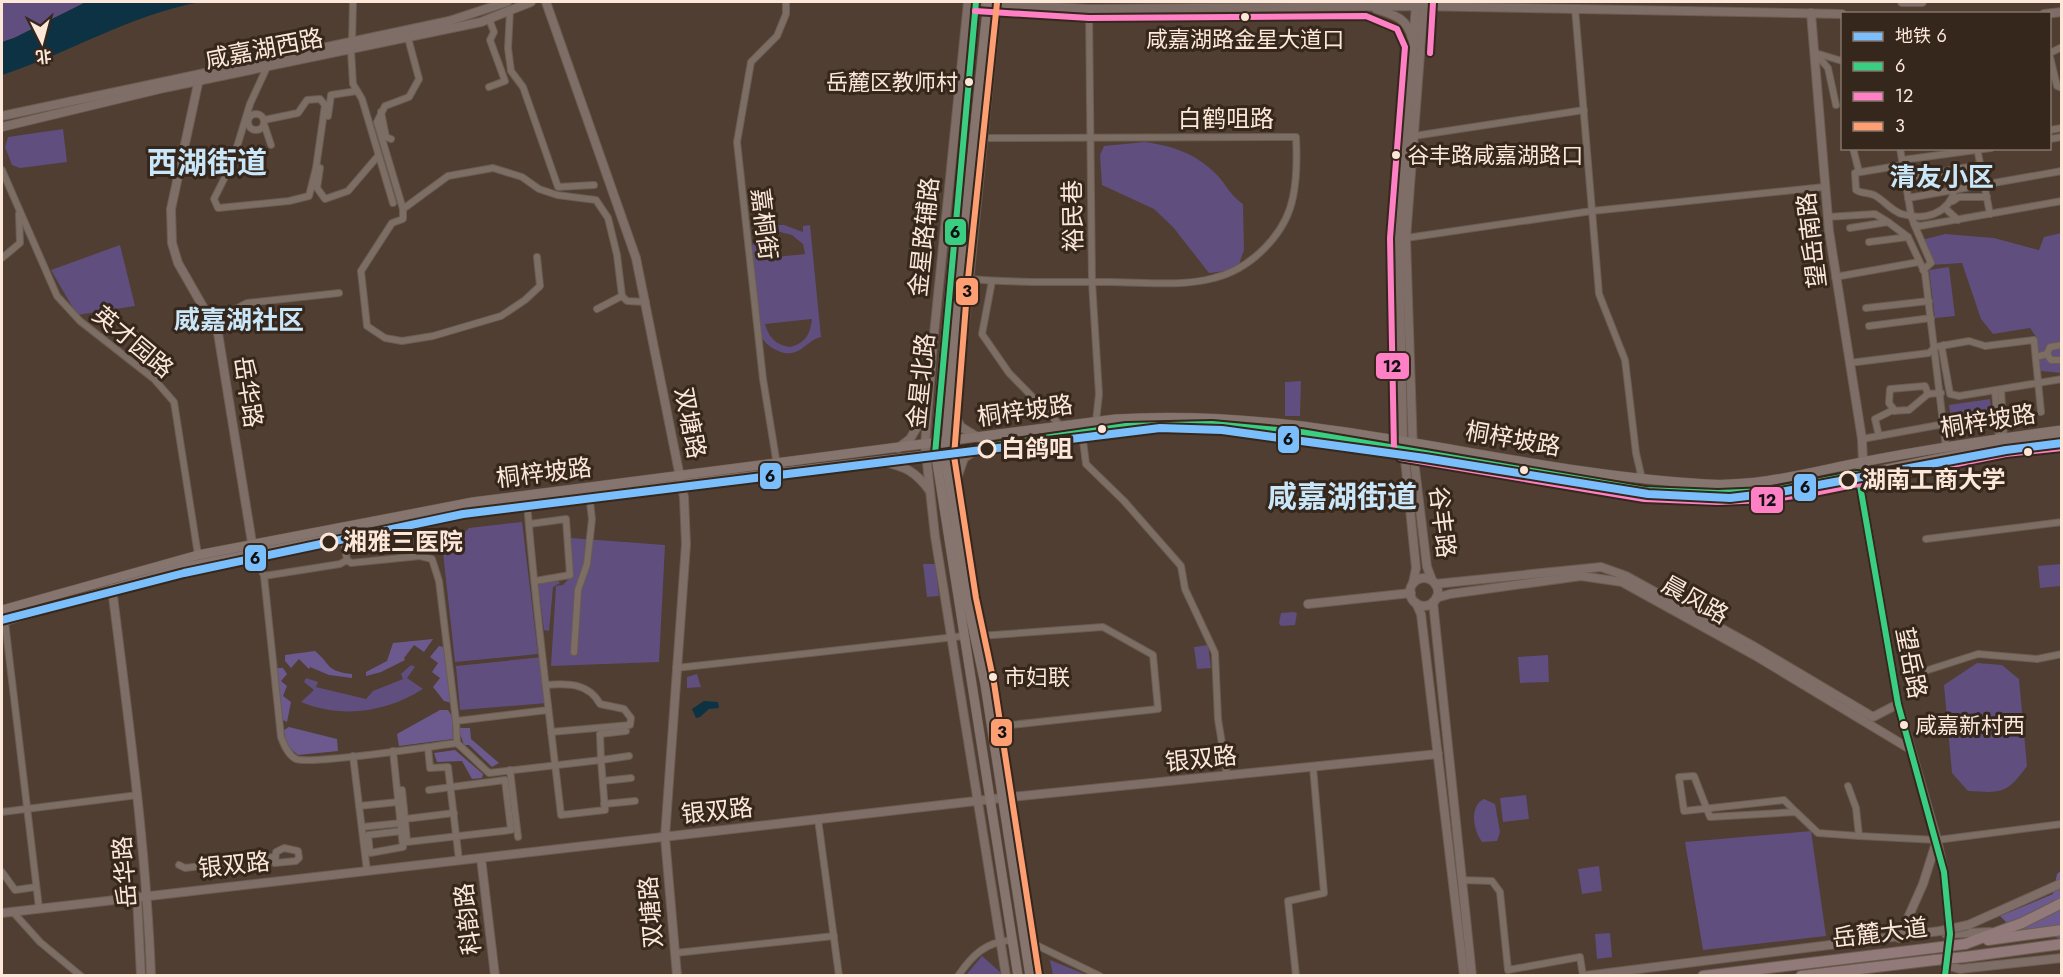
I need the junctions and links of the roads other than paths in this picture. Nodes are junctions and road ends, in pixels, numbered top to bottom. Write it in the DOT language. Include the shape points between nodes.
graph roads {
  1 [pos="353,2"];
  2 [pos="531,2"];
  3 [pos="546,2"];
  4 [pos="786,2"];
  5 [pos="968,2"];
  6 [pos="976,2"];
  7 [pos="1902,2"];
  8 [pos="1922,2"];
  9 [pos="992,3"];
  10 [pos="1420,4"];
  11 [pos="509,6"];
  12 [pos="1367,7"];
  13 [pos="1575,8"];
  14 [pos="1089,9"];
  15 [pos="1812,13"];
  16 [pos="1841,14"];
  17 [pos="489,19"];
  18 [pos="408,38"];
  19 [pos="1414,46"];
  20 [pos="352,47"];
  21 [pos="1815,53"];
  22 [pos="1841,61"];
  23 [pos="2051,63"];
  24 [pos="267,67"];
  25 [pos="199,77"];
  26 [pos="489,87"];
  27 [pos="2061,88"];
  28 [pos="357,91"];
  29 [pos="1836,105"];
  30 [pos="1584,110"];
  31 [pos="381,111"];
  32 [pos="2,116"];
  33 [pos="2,127"];
  34 [pos="1414,136"];
  35 [pos="979,138"];
  36 [pos="1089,138"];
  37 [pos="391,139"];
  38 [pos="271,145"];
  39 [pos="1854,150"];
  40 [pos="1900,150"];
  41 [pos="1977,150"];
  42 [pos="378,156"];
  43 [pos="1903,163"];
  44 [pos="1980,165"];
  45 [pos="2,170"];
  46 [pos="2061,171"];
  47 [pos="1859,172"];
  48 [pos="1905,178"];
  49 [pos="1984,184"];
  50 [pos="594,185"];
  51 [pos="1824,187"];
  52 [pos="1956,189"];
  53 [pos="1987,197"];
  54 [pos="1908,198"];
  55 [pos="1952,201"];
  56 [pos="2061,201"];
  57 [pos="393,203"];
  58 [pos="403,209"];
  59 [pos="1946,209"];
  60 [pos="19,210"];
  61 [pos="1592,211"];
  62 [pos="1990,214"];
  63 [pos="1911,215"];
  64 [pos="1827,217"];
  65 [pos="1958,220"];
  66 [pos="1888,222"];
  67 [pos="1914,224"];
  68 [pos="1850,228"];
  69 [pos="1908,237"];
  70 [pos="1406,238"];
  71 [pos="1869,242"];
  72 [pos="537,257"];
  73 [pos="2,258"];
  74 [pos="1919,262"];
  75 [pos="1923,270"];
  76 [pos="1835,277"];
  77 [pos="963,278"];
  78 [pos="992,281"];
  79 [pos="1092,282"];
  80 [pos="339,293"];
  81 [pos="622,296"];
  82 [pos="1929,301"];
  83 [pos="646,302"];
  84 [pos="1866,308"];
  85 [pos="597,309"];
  86 [pos="1931,318"];
  87 [pos="213,321"];
  88 [pos="1847,322"];
  89 [pos="1869,326"];
  90 [pos="1944,345"];
  91 [pos="2061,345"];
  92 [pos="1935,346"];
  93 [pos="2047,354"];
  94 [pos="2036,357"];
  95 [pos="2061,360"];
  96 [pos="1850,363"];
  97 [pos="2061,379"];
  98 [pos="2038,385"];
  99 [pos="1998,391"];
  100 [pos="1941,393"];
  101 [pos="1928,394"];
  102 [pos="928,408"];
  103 [pos="1895,411"];
  104 [pos="2041,412"];
  105 [pos="955,416"];
  106 [pos="1965,420"];
  107 [pos="1096,421"];
  108 [pos="1945,424"];
  109 [pos="1060,425"];
  110 [pos="2061,430"];
  111 [pos="1082,433"];
  112 [pos="1880,436"];
  113 [pos="980,438"];
  114 [pos="2002,438"];
  115 [pos="1862,439"];
  116 [pos="2061,439"];
  117 [pos="939,443"];
  118 [pos="1408,446"];
  119 [pos="897,448"];
  120 [pos="1946,448"];
  121 [pos="977,449"];
  122 [pos="940,454"];
  123 [pos="880,461"];
  124 [pos="1863,462"];
  125 [pos="1850,464"];
  126 [pos="777,465"];
  127 [pos="1858,474"];
  128 [pos="681,480"];
  129 [pos="1643,480"];
  130 [pos="957,481"];
  131 [pos="929,491"];
  132 [pos="589,494"];
  133 [pos="527,502"];
  134 [pos="2061,522"];
  135 [pos="529,524"];
  136 [pos="343,536"];
  137 [pos="1926,539"];
  138 [pos="253,549"];
  139 [pos="198,555"];
  140 [pos="347,560"];
  141 [pos="264,576"];
  142 [pos="535,580"];
  143 [pos="1434,582"];
  144 [pos="1413,583"];
  145 [pos="112,588"];
  146 [pos="1411,593"];
  147 [pos="1435,600"];
  148 [pos="1416,603"];
  149 [pos="1308,604"];
  150 [pos="2,610"];
  151 [pos="3,622"];
  152 [pos="964,636"];
  153 [pos="978,636"];
  154 [pos="574,652"];
  155 [pos="2061,654"];
  156 [pos="675,668"];
  157 [pos="1928,670"];
  158 [pos="546,685"];
  159 [pos="1898,704"];
  160 [pos="548,710"];
  161 [pos="456,721"];
  162 [pos="994,727"];
  163 [pos="626,731"];
  164 [pos="551,732"];
  165 [pos="457,743"];
  166 [pos="428,747"];
  167 [pos="1910,749"];
  168 [pos="393,751"];
  169 [pos="1438,754"];
  170 [pos="352,756"];
  171 [pos="629,756"];
  172 [pos="601,760"];
  173 [pos="555,764"];
  174 [pos="1313,767"];
  175 [pos="510,770"];
  176 [pos="1227,776"];
  177 [pos="631,778"];
  178 [pos="603,781"];
  179 [pos="1848,786"];
  180 [pos="451,787"];
  181 [pos="402,790"];
  182 [pos="429,790"];
  183 [pos="138,795"];
  184 [pos="1005,798"];
  185 [pos="991,800"];
  186 [pos="635,801"];
  187 [pos="979,801"];
  188 [pos="398,802"];
  189 [pos="604,804"];
  190 [pos="359,806"];
  191 [pos="27,809"];
  192 [pos="1707,809"];
  193 [pos="2,812"];
  194 [pos="1796,812"];
  195 [pos="454,813"];
  196 [pos="818,819"];
  197 [pos="403,821"];
  198 [pos="2061,824"];
  199 [pos="362,827"];
  200 [pos="402,831"];
  201 [pos="456,836"];
  202 [pos="1859,836"];
  203 [pos="518,837"];
  204 [pos="665,837"];
  205 [pos="1937,840"];
  206 [pos="274,857"];
  207 [pos="481,858"];
  208 [pos="459,860"];
  209 [pos="179,865"];
  210 [pos="367,870"];
  211 [pos="2,872"];
  212 [pos="1461,880"];
  213 [pos="2061,883"];
  214 [pos="36,887"];
  215 [pos="148,895"];
  216 [pos="137,896"];
  217 [pos="2061,903"];
  218 [pos="39,908"];
  219 [pos="12,911"];
  220 [pos="2,913"];
  221 [pos="2002,930"];
  222 [pos="2061,930"];
  223 [pos="1931,934"];
  224 [pos="1950,934"];
  225 [pos="834,936"];
  226 [pos="1895,938"];
  227 [pos="1012,940"];
  228 [pos="1024,940"];
  229 [pos="1000,941"];
  230 [pos="1965,944"];
  231 [pos="2058,945"];
  232 [pos="675,953"];
  233 [pos="1866,955"];
  234 [pos="2061,957"];
  235 [pos="1946,965"];
  236 [pos="81,975"];
  237 [pos="141,975"];
  238 [pos="151,975"];
  239 [pos="495,975"];
  240 [pos="677,975"];
  241 [pos="839,975"];
  242 [pos="958,975"];
  243 [pos="1005,975"];
  244 [pos="1018,975"];
  245 [pos="1030,975"];
  246 [pos="1036,975"];
  247 [pos="1100,975"];
  248 [pos="1296,975"];
  249 [pos="1464,975"];
  250 [pos="1472,975"];
  251 [pos="1583,975"];
  252 [pos="1703,975"];
  253 [pos="1801,975"];
  254 [pos="1945,975"];
  1 -- 20 [label="street"];
  2 -- 11 [label="street, 咸嘉湖西路"];
  3 -- 83 [label="street, 双塘路" via="636,258"];
  4 -- 126 [label="street, 嘉桐街" via="786,14 777,36 752,62 737,142 763,379"];
  5 -- 102 [label="street, 金星路辅路"];
  6 -- 9 [label="street"];
  6 -- 117 [label="main road, 金星北路"];
  7 -- 8 [label="street"];
  9 -- 14 [label="street"];
  9 -- 35 [label="main road, 金星北路"];
  10 -- 12 [label="street"];
  10 -- 13 [label="street"];
  10 -- 19 [label="street, 谷丰路"];
  10 -- 34 [label="street, 谷丰路"];
  11 -- 17 [label="street, 咸嘉湖西路"];
  11 -- 20 [label="street, 咸嘉湖西路"];
  11 -- 50 [label="street" via="511,71 524,87 558,187"];
  12 -- 14 [label="street"];
  12 -- 19 [label="street" via="1403,19"];
  13 -- 15 [label="street"];
  13 -- 30 [label="street"];
  14 -- 36 [label="street, 裕民巷"];
  15 -- 16 [label="street"];
  15 -- 21 [label="street, 望岳南路"];
  17 -- 18 [label="street, 咸嘉湖西路"];
  17 -- 26 [label="street" via="494,32 490,40 505,81"];
  18 -- 20 [label="street, 咸嘉湖西路"];
  18 -- 31 [label="street" via="419,79 409,97"];
  19 -- 118 [label="street, 谷丰路" via="1399,238"];
  20 -- 24 [label="street, 咸嘉湖西路"];
  20 -- 25 [label="street, 咸嘉湖西路"];
  20 -- 28 [label="street" via="353,84"];
  21 -- 22 [label="street"];
  21 -- 29 [label="street" via="1828,68"];
  21 -- 51 [label="street, 望岳南路"];
  23 -- 27 [label="street"];
  24 -- 25 [label="street, 咸嘉湖西路"];
  24 -- 38 [label="street" via="250,104 228,173 214,199 218,208 309,196 325,105 320,99 307,99 298,113 264,122"];
  25 -- 32 [label="street, 咸嘉湖西路"];
  25 -- 33 [label="street, 咸嘉湖西路"];
  25 -- 87 [label="street, 岳华路" via="171,210 172,243 178,263"];
  28 -- 42 [label="street"];
  28 -- 42 [label="street" via="331,95 317,188 325,199 348,191"];
  30 -- 34 [label="street"];
  30 -- 61 [label="street"];
  31 -- 37 [label="street" via="386,137"];
  31 -- 58 [label="street" via="377,122"];
  34 -- 70 [label="street, 谷丰路"];
  35 -- 36 [label="street, 白鹤咀路"];
  35 -- 77 [label="main road, 金星北路"];
  36 -- 79 [label="street, 裕民巷"];
  36 -- 79 [label="street, 白鹤咀路" via="1296,137 1293,197 1286,218 1271,241 1236,271 1190,282"];
  39 -- 47 [label="street"];
  40 -- 43 [label="street"];
  41 -- 43 [label="street"];
  41 -- 44 [label="street"];
  42 -- 57 [label="street"];
  43 -- 47 [label="street"];
  43 -- 48 [label="street"];
  44 -- 48 [label="street"];
  44 -- 49 [label="street"];
  45 -- 60 [label="street, 英才园路"];
  46 -- 49 [label="street"];
  47 -- 63 [label="street" via="1854,176 1859,193 1875,195 1894,210"];
  48 -- 54 [label="street"];
  49 -- 52 [label="street"];
  49 -- 53 [label="street"];
  51 -- 61 [label="street"];
  51 -- 64 [label="street, 望岳南路"];
  52 -- 54 [label="street"];
  52 -- 55 [label="street"];
  53 -- 55 [label="street" via="1959,197"];
  53 -- 62 [label="street"];
  54 -- 63 [label="street"];
  55 -- 59 [label="street"];
  56 -- 62 [label="street"];
  58 -- 72 [label="street" via="403,219 392,223 361,272 367,326 385,338 413,341 501,315 540,286"];
  58 -- 81 [label="street" via="448,176 497,173 522,177 557,195 596,201 608,218"];
  59 -- 63 [label="street" via="1934,215"];
  59 -- 65 [label="street"];
  60 -- 73 [label="street" via="20,243"];
  60 -- 139 [label="street, 英才园路" via="57,296 80,321 154,379 174,402"];
  61 -- 70 [label="street"];
  61 -- 129 [label="street" via="1599,294 1625,360"];
  62 -- 65 [label="street"];
  63 -- 67 [label="street"];
  64 -- 66 [label="street" via="1875,214"];
  64 -- 76 [label="street, 望岳南路"];
  65 -- 67 [label="street"];
  66 -- 68 [label="street"];
  66 -- 69 [label="street"];
  67 -- 75 [label="street" via="1931,263"];
  69 -- 71 [label="street"];
  69 -- 74 [label="street"];
  70 -- 118 [label="street, 谷丰路"];
  74 -- 75 [label="street"];
  74 -- 76 [label="street"];
  75 -- 82 [label="street"];
  76 -- 88 [label="street" via="1840,283"];
  76 -- 96 [label="street, 望岳南路"];
  77 -- 78 [label="street, 白鹤咀路"];
  77 -- 105 [label="street, 金星路辅路"];
  77 -- 117 [label="main road, 金星北路"];
  78 -- 79 [label="street, 白鹤咀路"];
  78 -- 109 [label="street" via="982,334 1009,373"];
  79 -- 107 [label="street, 裕民巷" via="1099,394"];
  80 -- 87 [label="street" via="247,303"];
  81 -- 83 [label="street" via="627,301"];
  81 -- 85 [label="street"];
  82 -- 84 [label="street"];
  82 -- 86 [label="street"];
  83 -- 128 [label="street, 双塘路"];
  86 -- 89 [label="street"];
  86 -- 92 [label="street"];
  87 -- 138 [label="street, 岳华路" via="223,358"];
  90 -- 92 [label="street"];
  90 -- 94 [label="street" via="2034,340"];
  90 -- 99 [label="street" via="1950,394"];
  91 -- 93 [label="street" via="2050,346"];
  92 -- 96 [label="street" via="1929,353"];
  92 -- 100 [label="street"];
  93 -- 94 [label="street"];
  93 -- 95 [label="street" via="2051,360"];
  94 -- 98 [label="street"];
  96 -- 115 [label="street, 望岳南路"];
  97 -- 98 [label="street"];
  98 -- 99 [label="street"];
  98 -- 104 [label="street"];
  99 -- 114 [label="street"];
  100 -- 101 [label="street"];
  100 -- 108 [label="street"];
  101 -- 103 [label="street" via="1915,407"];
  101 -- 103 [label="street" via="1925,386 1890,389 1889,403"];
  102 -- 117 [label="street, 金星路辅路"];
  102 -- 119 [label="street" via="910,439"];
  103 -- 112 [label="street" via="1875,419"];
  105 -- 113 [label="street" via="961,427"];
  105 -- 117 [label="street, 金星路辅路"];
  106 -- 108 [label="street"];
  107 -- 109 [label="main road, 桐梓坡路"];
  107 -- 118 [label="main road, 桐梓坡路" via="1203,416 1295,424"];
  108 -- 112 [label="street"];
  108 -- 120 [label="street"];
  109 -- 113 [label="main road, 桐梓坡路"];
  110 -- 114 [label="main road, 桐梓坡路"];
  111 -- 118 [label="main road, 桐梓坡路" via="1126,426 1212,424"];
  111 -- 121 [label="main road, 桐梓坡路"];
  111 -- 176 [label="street" via="1086,465 1124,501 1181,566 1185,589 1215,653 1218,719"];
  112 -- 115 [label="street"];
  113 -- 117 [label="main road, 桐梓坡路"];
  114 -- 120 [label="main road, 桐梓坡路"];
  115 -- 124 [label="street, 望岳南路"];
  116 -- 127 [label="main road, 桐梓坡路" via="2005,445"];
  117 -- 119 [label="main road, 桐梓坡路"];
  117 -- 122 [label="main road, 金星北路"];
  117 -- 122 [label="street, 金星路辅路"];
  118 -- 127 [label="main road, 桐梓坡路" via="1645,490 1767,490"];
  118 -- 129 [label="main road, 桐梓坡路"];
  118 -- 143 [label="street, 谷丰路" via="1427,567"];
  118 -- 144 [label="street, 谷丰路" via="1416,568"];
  119 -- 126 [label="main road, 桐梓坡路"];
  120 -- 124 [label="main road, 桐梓坡路"];
  121 -- 122 [label="main road, 桐梓坡路"];
  121 -- 130 [label="street" via="964,458"];
  122 -- 123 [label="main road, 桐梓坡路"];
  122 -- 130 [label="street, 金星路辅路"];
  122 -- 131 [label="street, 金星路辅路"];
  122 -- 152 [label="main road, 金星北路"];
  122 -- 153 [label="main road, 金星北路"];
  123 -- 128 [label="main road, 桐梓坡路"];
  123 -- 131 [label="street" via="914,472"];
  124 -- 125 [label="main road, 桐梓坡路"];
  124 -- 127 [label="street"];
  125 -- 127 [label="street"];
  125 -- 129 [label="main road, 桐梓坡路" via="1766,481 1710,484"];
  126 -- 128 [label="main road, 桐梓坡路"];
  127 -- 159 [label="street, 望岳路"];
  128 -- 132 [label="main road, 桐梓坡路"];
  128 -- 138 [label="main road, 桐梓坡路" via="473,502"];
  128 -- 156 [label="street, 双塘路" via="686,544"];
  130 -- 153 [label="street, 金星路辅路"];
  131 -- 187 [label="street, 金星路辅路"];
  132 -- 133 [label="main road, 桐梓坡路"];
  132 -- 154 [label="street" via="592,519 587,564 578,590"];
  133 -- 135 [label="street"];
  133 -- 136 [label="main road, 桐梓坡路"];
  134 -- 137 [label="street"];
  135 -- 142 [label="street"];
  135 -- 142 [label="street" via="566,519 570,575"];
  136 -- 138 [label="main road, 桐梓坡路"];
  136 -- 140 [label="street"];
  138 -- 139 [label="main road, 桐梓坡路"];
  138 -- 141 [label="street"];
  138 -- 145 [label="main road, 桐梓坡路"];
  139 -- 150 [label="main road, 桐梓坡路"];
  140 -- 141 [label="street"];
  140 -- 161 [label="street" via="351,563 420,556 432,559 439,581"];
  141 -- 170 [label="street" via="283,743 299,760"];
  142 -- 158 [label="street"];
  143 -- 144 [label="street" via="1424,578"];
  143 -- 147 [label="street"];
  143 -- 159 [label="street, 晨风路" via="1602,567 1626,576 1755,647 1873,717"];
  144 -- 146 [label="street"];
  145 -- 151 [label="main road, 桐梓坡路"];
  145 -- 183 [label="street, 岳华路"];
  146 -- 148 [label="street"];
  146 -- 149 [label="street"];
  147 -- 148 [label="street" via="1424,605"];
  147 -- 167 [label="street, 晨风路" via="1450,594 1581,576 1622,582 1756,656"];
  147 -- 212 [label="street"];
  148 -- 169 [label="street" via="1421,614"];
  151 -- 191 [label="street"];
  152 -- 156 [label="street"];
  152 -- 185 [label="main road, 金星北路"];
  153 -- 162 [label="main road, 金星北路"];
  153 -- 162 [label="street" via="1103,627 1153,655 1158,710"];
  155 -- 157 [label="street" via="2037,658 1978,654"];
  156 -- 204 [label="street, 双塘路"];
  158 -- 160 [label="street"];
  158 -- 164 [label="street" via="569,683 581,687 596,694 600,704 624,709 631,718 630,725"];
  159 -- 167 [label="street, 望岳路"];
  160 -- 161 [label="street"];
  160 -- 164 [label="street"];
  161 -- 165 [label="street"];
  162 -- 184 [label="main road, 金星北路"];
  163 -- 172 [label="street" via="600,734"];
  164 -- 173 [label="street"];
  165 -- 166 [label="street"];
  165 -- 175 [label="street" via="489,773"];
  166 -- 168 [label="street"];
  166 -- 180 [label="street" via="430,768 448,767"];
  167 -- 205 [label="street, 望岳路"];
  168 -- 170 [label="street"];
  168 -- 188 [label="street"];
  169 -- 174 [label="street, 银双路"];
  169 -- 249 [label="street"];
  170 -- 190 [label="street"];
  171 -- 172 [label="street"];
  172 -- 173 [label="street"];
  172 -- 178 [label="street"];
  173 -- 175 [label="street"];
  173 -- 189 [label="street" via="561,815 605,810"];
  174 -- 176 [label="street, 银双路"];
  174 -- 248 [label="street" via="1324,893 1288,901"];
  175 -- 203 [label="street"];
  176 -- 184 [label="street, 银双路"];
  177 -- 178 [label="street"];
  178 -- 189 [label="street"];
  179 -- 202 [label="street" via="1856,808"];
  180 -- 182 [label="street"];
  180 -- 195 [label="street"];
  180 -- 201 [label="street" via="505,780 511,830"];
  181 -- 197 [label="street"];
  183 -- 191 [label="street"];
  183 -- 215 [label="street, 岳华路"];
  184 -- 185 [label="street, 银双路"];
  184 -- 228 [label="main road, 金星北路"];
  184 -- 246 [label="street"];
  185 -- 187 [label="street, 银双路"];
  185 -- 227 [label="main road, 金星北路"];
  186 -- 189 [label="street"];
  187 -- 196 [label="street, 银双路"];
  187 -- 229 [label="street, 金星路辅路"];
  188 -- 190 [label="street"];
  188 -- 197 [label="street"];
  190 -- 199 [label="street"];
  191 -- 193 [label="street"];
  191 -- 214 [label="street"];
  192 -- 192 [label="street" via="1694,776 1679,777 1684,811"];
  192 -- 194 [label="street" via="1784,800"];
  192 -- 194 [label="street" via="1710,818"];
  194 -- 202 [label="street" via="1818,833"];
  195 -- 197 [label="street"];
  195 -- 201 [label="street"];
  196 -- 204 [label="street, 银双路"];
  196 -- 225 [label="street"];
  197 -- 199 [label="street"];
  197 -- 200 [label="street"];
  197 -- 201 [label="street" via="407,842"];
  198 -- 205 [label="street"];
  199 -- 210 [label="street"];
  200 -- 200 [label="street" via="368,835 370,853 401,850"];
  201 -- 208 [label="street"];
  202 -- 205 [label="street"];
  204 -- 207 [label="street, 银双路"];
  204 -- 232 [label="street, 双塘路"];
  205 -- 224 [label="street, 望岳路"];
  205 -- 226 [label="street" via="1923,884"];
  206 -- 209 [label="street" via="185,868"];
  207 -- 208 [label="street, 银双路"];
  207 -- 239 [label="street, 科韵路"];
  208 -- 210 [label="street, 银双路"];
  210 -- 215 [label="street, 银双路"];
  211 -- 214 [label="street" via="15,890"];
  212 -- 250 [label="street"];
  212 -- 251 [label="street" via="1492,881 1500,892 1508,970 1580,957"];
  213 -- 223 [label="street, bridge" via="1968,925"];
  214 -- 218 [label="street"];
  215 -- 216 [label="street, 银双路"];
  215 -- 238 [label="street, 岳华路"];
  216 -- 218 [label="street, 银双路"];
  216 -- 237 [label="street, 岳华路"];
  217 -- 221 [label="highway"];
  218 -- 219 [label="street, 银双路"];
  219 -- 220 [label="street, 银双路"];
  219 -- 236 [label="street" via="40,942"];
  221 -- 224 [label="street"];
  221 -- 230 [label="highway"];
  222 -- 230 [label="highway, 岳麓大道"];
  223 -- 224 [label="street"];
  223 -- 226 [label="street"];
  224 -- 235 [label="street, 望岳路"];
  225 -- 232 [label="street"];
  225 -- 241 [label="street"];
  226 -- 233 [label="street"];
  226 -- 251 [label="street"];
  227 -- 229 [label="street"];
  227 -- 244 [label="main road, 金星北路"];
  228 -- 245 [label="main road, 金星北路"];
  228 -- 247 [label="street"];
  229 -- 242 [label="street" via="994,941 968,961"];
  229 -- 243 [label="street, 金星路辅路"];
  230 -- 233 [label="highway, 岳麓大道, bridge"];
  231 -- 253 [label="highway, 岳麓大道, bridge"];
  232 -- 240 [label="street, 双塘路"];
  233 -- 252 [label="highway, 岳麓大道"];
  234 -- 235 [label="street" via="1960,969"];
  235 -- 254 [label="street, 望岳路"];
}
